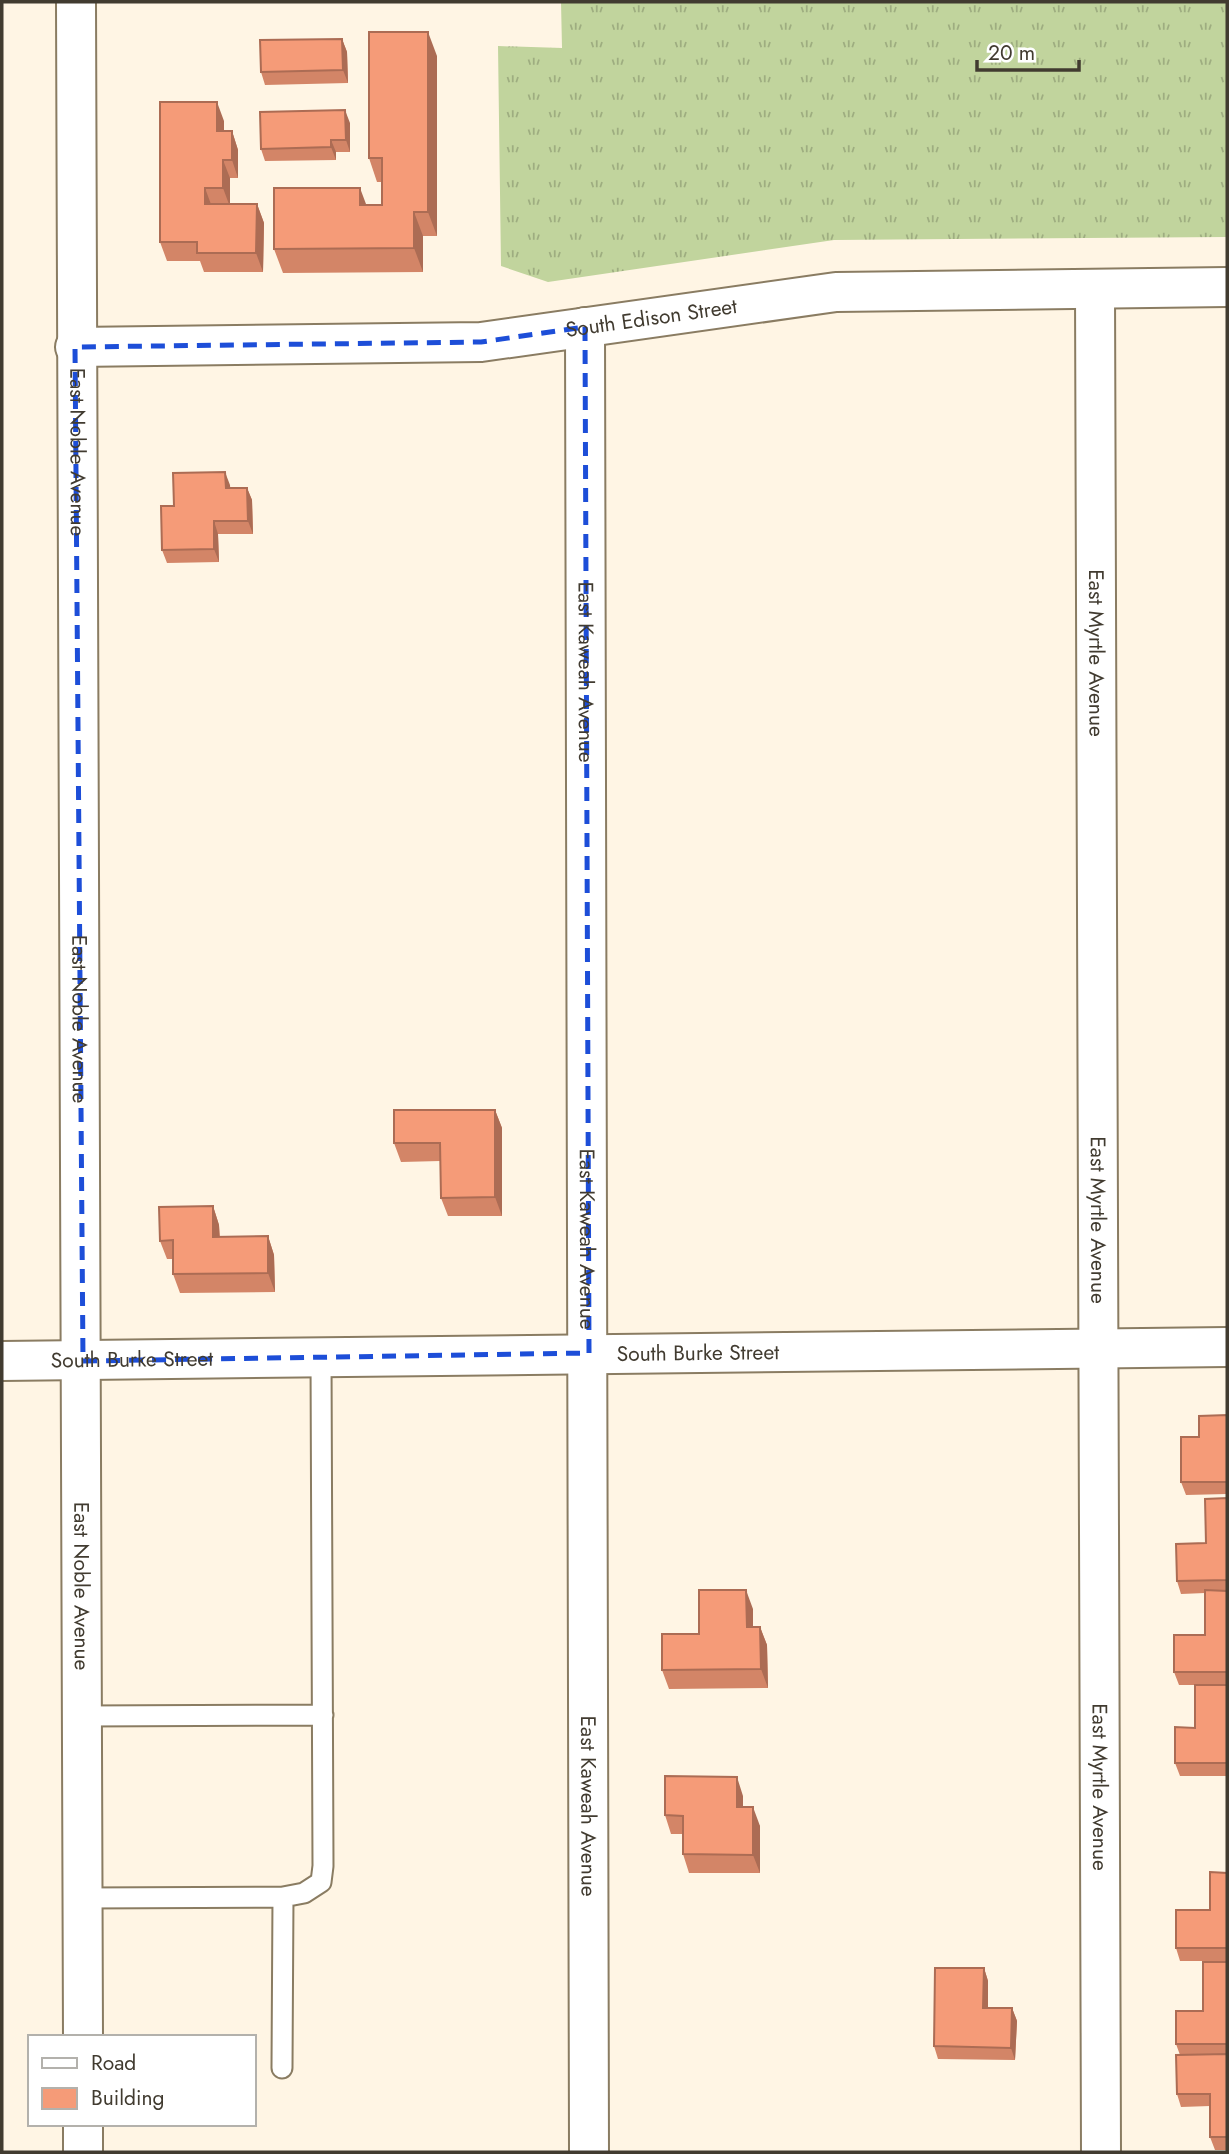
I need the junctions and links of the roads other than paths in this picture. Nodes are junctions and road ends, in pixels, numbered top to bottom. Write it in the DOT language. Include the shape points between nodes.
graph roads {
  1 [pos="76,2"];
  2 [pos="1227,287"];
  3 [pos="1095,289"];
  4 [pos="585,327"];
  5 [pos="75,347"];
  6 [pos="1227,1346"];
  7 [pos="1100,1348"];
  8 [pos="589,1353"];
  9 [pos="321,1357"];
  10 [pos="2,1361"];
  11 [pos="83,1361"];
  12 [pos="323,1715"];
  13 [pos="84,1716"];
  14 [pos="283,1897"];
  15 [pos="84,1898"];
  16 [pos="83,2035"];
  17 [pos="282,2068"];
  18 [pos="83,2126"];
  19 [pos="83,2152"];
  20 [pos="589,2152"];
  21 [pos="1101,2152"];
  1 -- 5 [label="street, East Noble Avenue"];
  2 -- 3 [label="street, South Edison Street"];
  3 -- 4 [label="street, South Edison Street" via="836,292"];
  3 -- 7 [label="street, East Myrtle Avenue"];
  4 -- 5 [label="street, South Edison Street" via="481,342"];
  4 -- 8 [label="street, East Kaweah Avenue"];
  5 -- 11 [label="street, East Noble Avenue"];
  6 -- 7 [label="street, South Burke Street"];
  7 -- 8 [label="street, South Burke Street"];
  7 -- 21 [label="street, East Myrtle Avenue"];
  8 -- 9 [label="street, South Burke Street"];
  8 -- 20 [label="street, East Kaweah Avenue"];
  9 -- 11 [label="street, South Burke Street"];
  9 -- 12 [label="lane"];
  10 -- 11 [label="street, South Burke Street"];
  11 -- 13 [label="street, East Noble Avenue"];
  12 -- 13 [label="lane"];
  12 -- 14 [label="lane" via="321,1882 304,1893"];
  13 -- 15 [label="street, East Noble Avenue"];
  14 -- 15 [label="lane"];
  14 -- 17 [label="lane"];
  15 -- 16 [label="street, East Noble Avenue"];
  18 -- 19 [label="street"];
}
